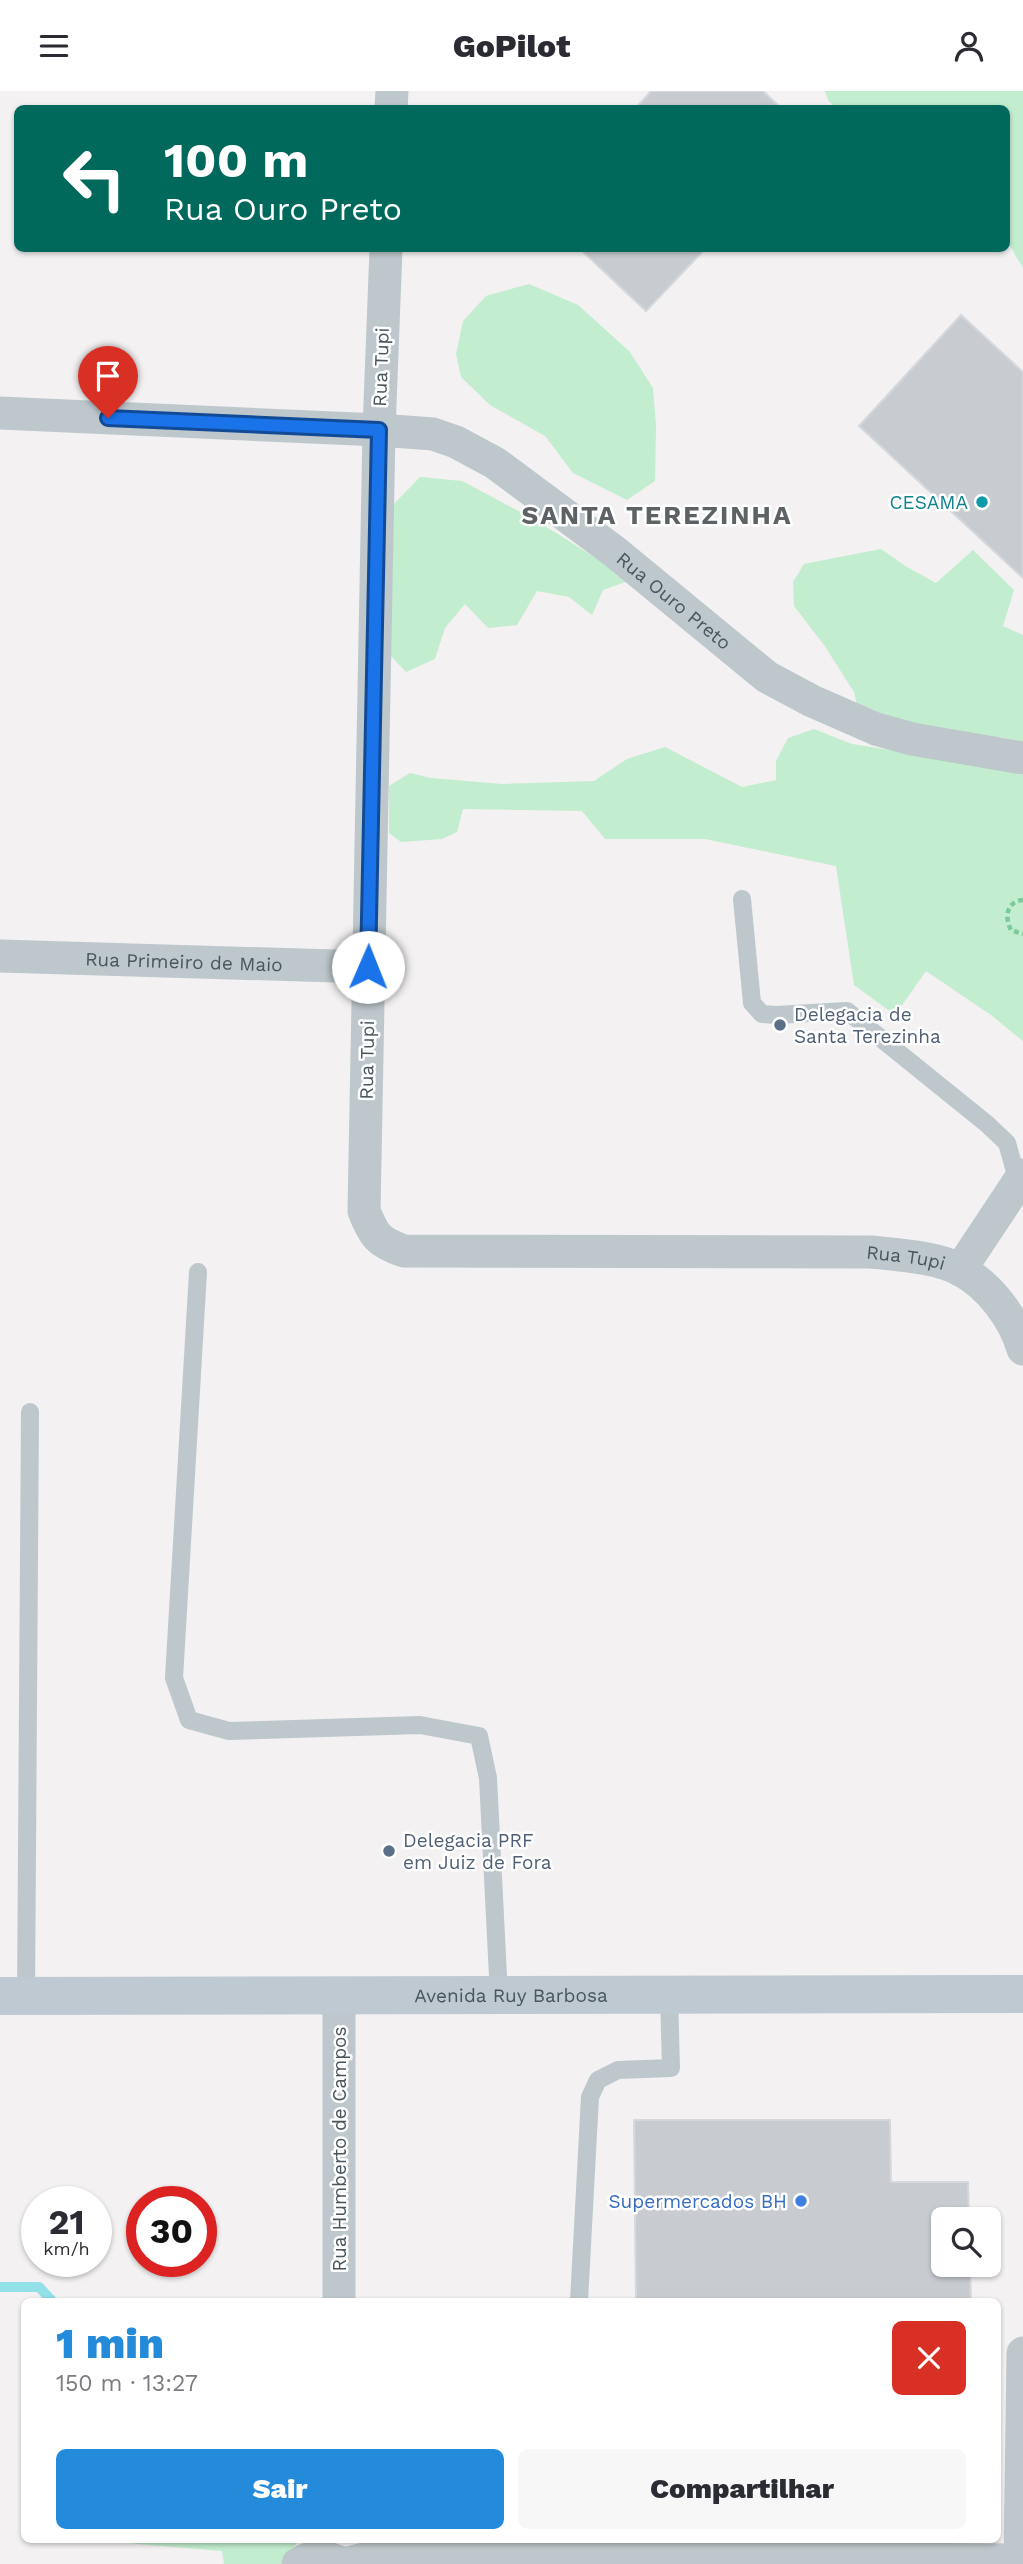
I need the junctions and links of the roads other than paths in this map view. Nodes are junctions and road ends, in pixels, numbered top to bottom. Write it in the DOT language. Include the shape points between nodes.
graph roads {
  1 [pos="386,252"];
  2 [pos="0,413"];
  3 [pos="379,430"];
  4 [pos="1023,758"];
  5 [pos="742,899"];
  6 [pos="0,955"];
  7 [pos="368,967"];
  8 [pos="1021,1178"];
  9 [pos="960,1270"];
  10 [pos="198,1272"];
  11 [pos="1023,1349"];
  12 [pos="30,1412"];
  13 [pos="1023,1994"];
  14 [pos="13,1996"];
  15 [pos="499,1996"];
  16 [pos="669,1996"];
  17 [pos="339,1997"];
  18 [pos="340,2298"];
  19 [pos="579,2298"];
  20 [pos="1023,2353"];
  21 [pos="384,2543"];
  22 [pos="406,2556"];
  23 [pos="324,2558"];
  24 [pos="1021,2561"];
  1 -- 3 [label="street, Rua Tupi"];
  2 -- 3 [label="street, Rua Ouro Preto"];
  3 -- 4 [label="street, Rua Ouro Preto" via="433,434 495,463 615,552 766,677 812,701 912,739"];
  3 -- 7 [label="street, Rua Tupi"];
  5 -- 8 [label="lane" via="752,1003 762,1014 847,1011 1007,1143"];
  6 -- 7 [label="street, Rua Primeiro de Maio"];
  7 -- 9 [label="street, Rua Tupi" via="365,1211 383,1244 404,1251 871,1252 916,1257"];
  8 -- 9 [label="street"];
  9 -- 11 [label="street" via="994,1297 1018,1332"];
  10 -- 15 [label="lane" via="174,1678 189,1720 229,1731 421,1725 479,1736 488,1778"];
  12 -- 14 [label="lane"];
  13 -- 16 [label="main road, Avenida Ruy Barbosa"];
  14 -- 17 [label="main road, Avenida Ruy Barbosa"];
  15 -- 16 [label="main road, Avenida Ruy Barbosa"];
  15 -- 17 [label="main road, Avenida Ruy Barbosa"];
  16 -- 19 [label="lane" via="671,2068 618,2070 598,2080 590,2097"];
  17 -- 18 [label="street, Rua Humberto de Campos"];
  20 -- 24 [label="street"];
  21 -- 22 [label="street"];
  22 -- 23 [label="street"];
  22 -- 24 [label="street"];
}
